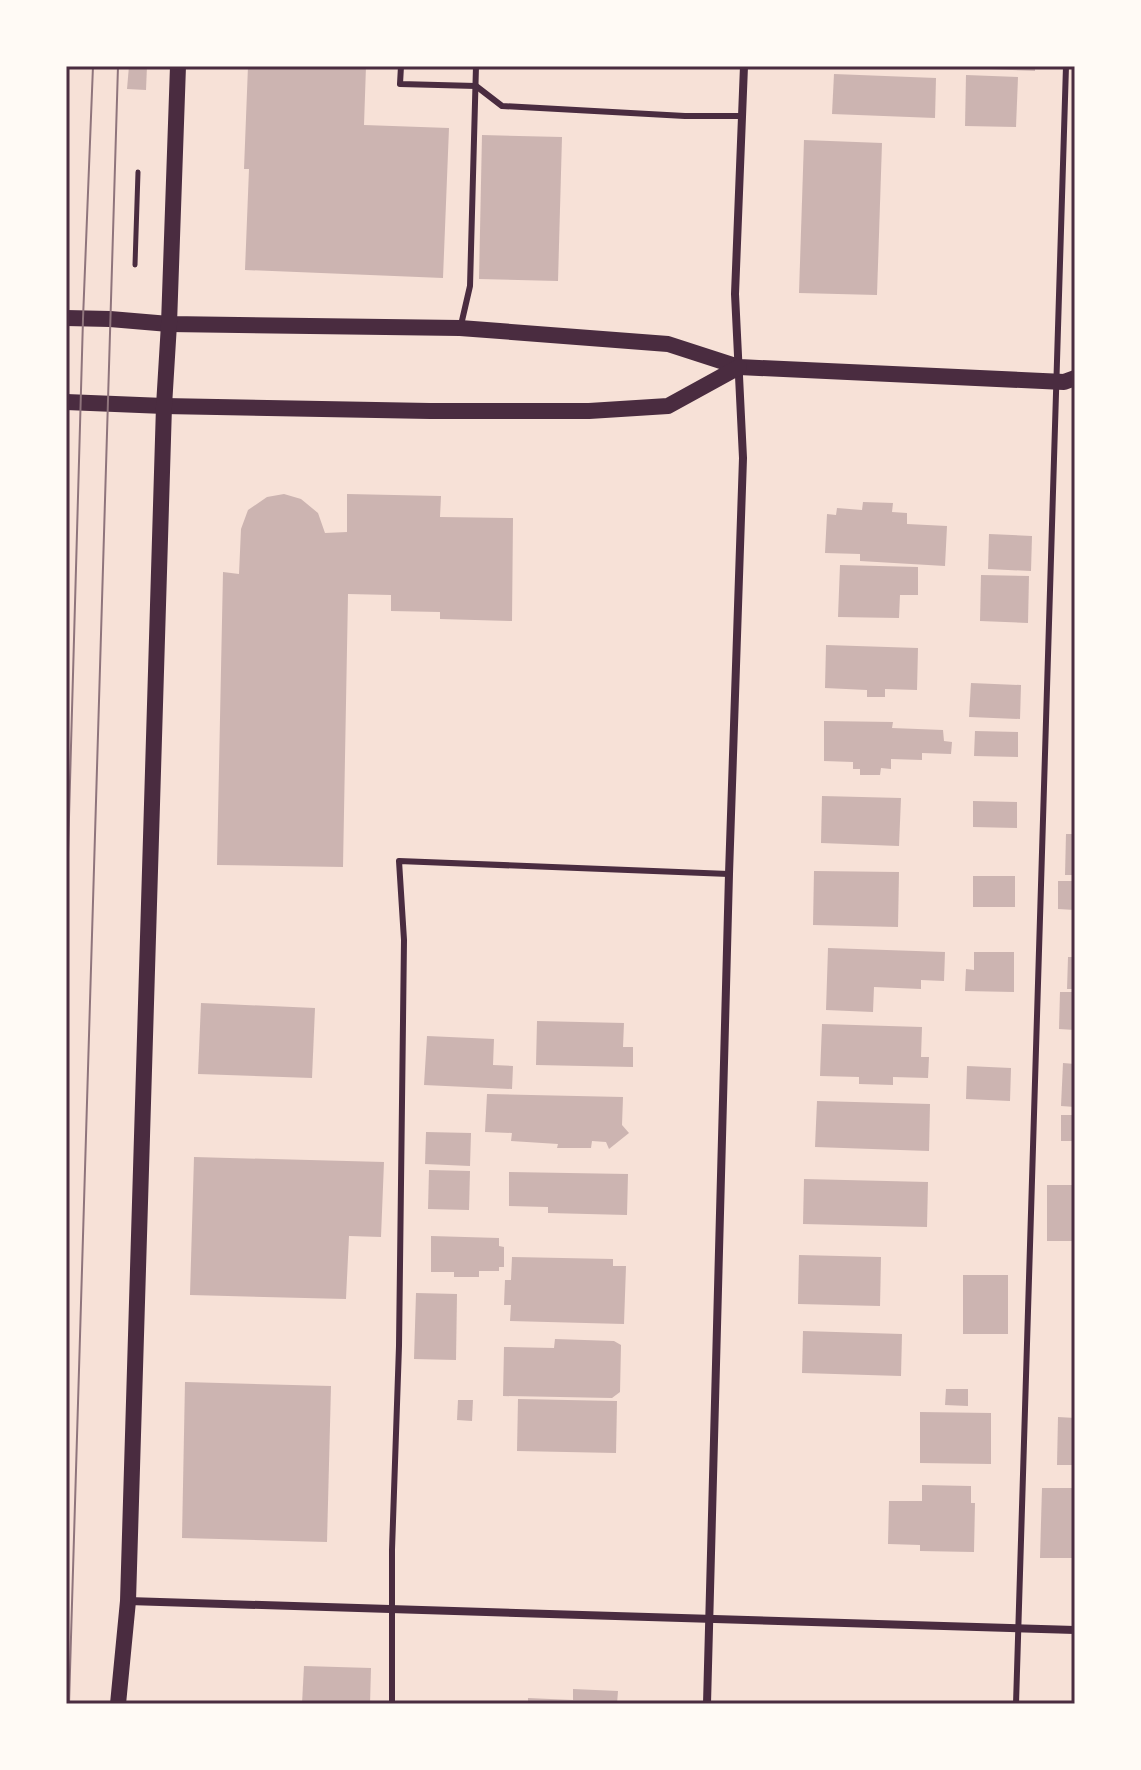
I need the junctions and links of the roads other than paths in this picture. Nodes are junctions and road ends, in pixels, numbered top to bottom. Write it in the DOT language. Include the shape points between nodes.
graph roads {
  1 [pos="178,66"];
  2 [pos="401,66"];
  3 [pos="476,66"];
  4 [pos="744,66"];
  5 [pos="1066,66"];
  6 [pos="476,86"];
  7 [pos="742,116"];
  8 [pos="66,318"];
  9 [pos="169,324"];
  10 [pos="460,328"];
  11 [pos="739,367"];
  12 [pos="1068,382"];
  13 [pos="66,402"];
  14 [pos="164,406"];
  15 [pos="729,874"];
  16 [pos="128,1601"];
  17 [pos="393,1609"];
  18 [pos="709,1619"];
  19 [pos="1018,1628"];
  20 [pos="1075,1630"];
  21 [pos="118,1704"];
  22 [pos="392,1704"];
  23 [pos="707,1704"];
  24 [pos="1016,1704"];
  1 -- 9 [label="main road"];
  2 -- 6 [label="lane" via="400,84"];
  3 -- 6 [label="lane"];
  4 -- 7 [label="street"];
  5 -- 12 [label="lane"];
  6 -- 7 [label="lane" via="502,106"];
  6 -- 10 [label="lane" via="470,286"];
  7 -- 11 [label="street" via="735,294"];
  8 -- 9 [label="main road"];
  9 -- 10 [label="main road"];
  9 -- 14 [label="main road"];
  10 -- 11 [label="main road" via="668,344"];
  11 -- 12 [label="main road"];
  11 -- 14 [label="main road" via="668,406 430,411"];
  11 -- 15 [label="street" via="743,458"];
  12 -- 19 [label="lane"];
  13 -- 14 [label="main road"];
  14 -- 16 [label="main road"];
  15 -- 17 [label="lane" via="399,861 404,940"];
  15 -- 18 [label="street"];
  16 -- 17 [label="street"];
  16 -- 21 [label="main road"];
  17 -- 18 [label="street"];
  17 -- 22 [label="lane"];
  18 -- 19 [label="street"];
  18 -- 23 [label="street"];
  19 -- 20 [label="street"];
  19 -- 24 [label="lane"];
}
